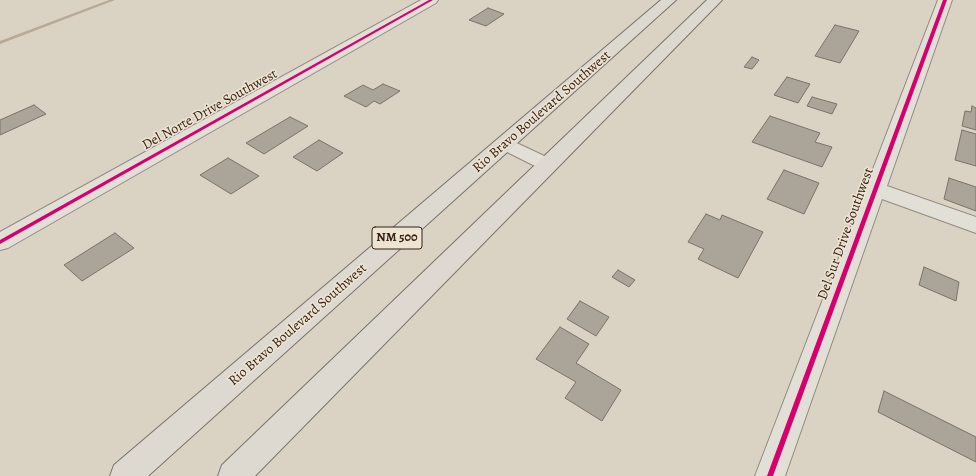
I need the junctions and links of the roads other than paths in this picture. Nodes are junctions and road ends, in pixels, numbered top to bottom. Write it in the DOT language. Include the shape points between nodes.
graph roads {
  1 [pos="431,0"];
  2 [pos="669,0"];
  3 [pos="715,0"];
  4 [pos="945,0"];
  5 [pos="506,144"];
  6 [pos="548,165"];
  7 [pos="875,190"];
  8 [pos="976,225"];
  9 [pos="0,242"];
  10 [pos="125,476"];
  11 [pos="233,476"];
  12 [pos="770,476"];
  1 -- 9 [label="street, Del Norte Drive Southwest"];
  2 -- 5 [label="main road, Rio Bravo Boulevard Southwest / NM 500"];
  3 -- 6 [label="main road"];
  4 -- 7 [label="street, Del Sur Drive Southwest"];
  5 -- 6 [label="street"];
  5 -- 10 [label="main road, Rio Bravo Boulevard Southwest / NM 500"];
  6 -- 11 [label="main road"];
  7 -- 8 [label="street"];
  7 -- 12 [label="street, Del Sur Drive Southwest"];
}
